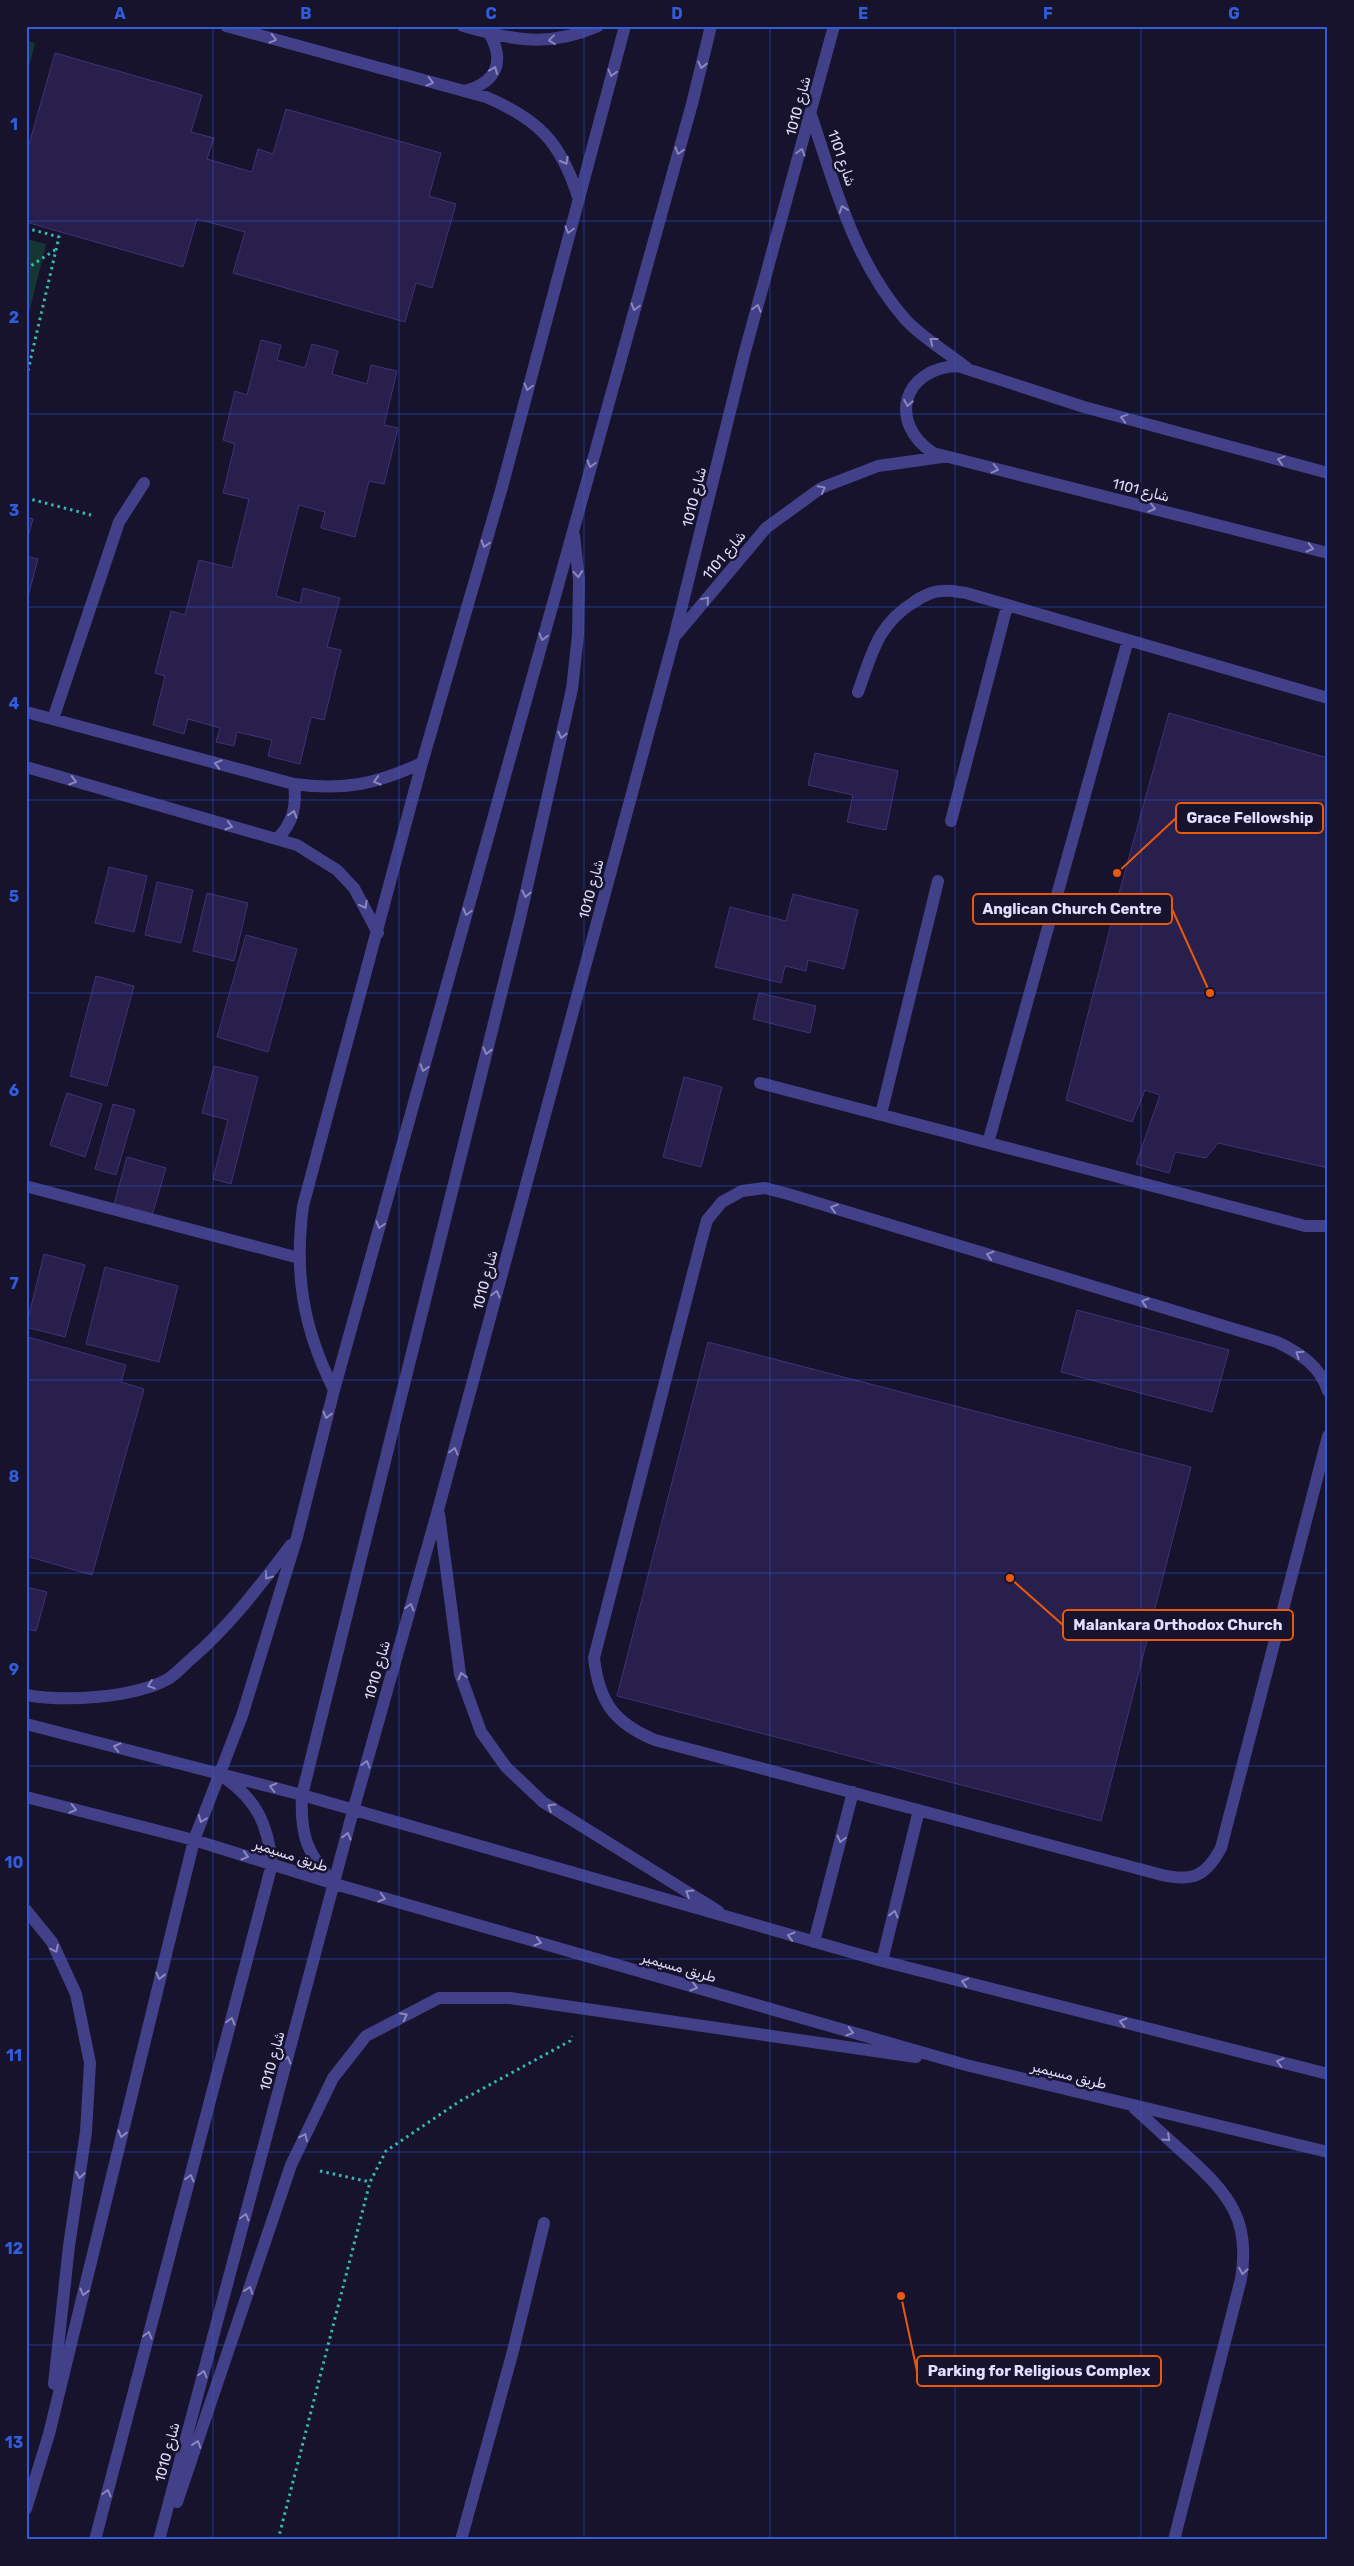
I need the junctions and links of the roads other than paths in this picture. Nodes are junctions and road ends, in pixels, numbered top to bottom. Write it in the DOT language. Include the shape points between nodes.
graph roads {
  1 [pos="226,26"];
  2 [pos="463,26"];
  3 [pos="598,26"];
  4 [pos="625,26"];
  5 [pos="711,26"];
  6 [pos="834,26"];
  7 [pos="489,33"];
  8 [pos="464,92"];
  9 [pos="811,115"];
  10 [pos="578,197"];
  11 [pos="971,371"];
  12 [pos="947,457"];
  13 [pos="1328,473"];
  14 [pos="144,483"];
  15 [pos="574,526"];
  16 [pos="1328,553"];
  17 [pos="1007,606"];
  18 [pos="674,638"];
  19 [pos="1128,640"];
  20 [pos="858,692"];
  21 [pos="1328,698"];
  22 [pos="26,712"];
  23 [pos="53,719"];
  24 [pos="422,763"];
  25 [pos="27,770"];
  26 [pos="294,784"];
  27 [pos="950,821"];
  28 [pos="277,839"];
  29 [pos="938,881"];
  30 [pos="378,933"];
  31 [pos="760,1083"];
  32 [pos="881,1114"];
  33 [pos="988,1142"];
  34 [pos="29,1187"];
  35 [pos="1328,1226"];
  36 [pos="299,1258"];
  37 [pos="334,1390"];
  38 [pos="1328,1392"];
  39 [pos="1327,1443"];
  40 [pos="438,1510"];
  41 [pos="297,1536"];
  42 [pos="26,1695"];
  43 [pos="26,1724"];
  44 [pos="219,1774"];
  45 [pos="853,1792"];
  46 [pos="302,1795"];
  47 [pos="26,1797"];
  48 [pos="919,1810"];
  49 [pos="353,1811"];
  50 [pos="194,1840"];
  51 [pos="272,1864"];
  52 [pos="335,1884"];
  53 [pos="26,1910"];
  54 [pos="730,1918"];
  55 [pos="814,1942"];
  56 [pos="882,1961"];
  57 [pos="966,2065"];
  58 [pos="1328,2074"];
  59 [pos="1131,2105"];
  60 [pos="1328,2152"];
  61 [pos="544,2223"];
  62 [pos="49,2434"];
  63 [pos="26,2508"];
  64 [pos="95,2540"];
  65 [pos="159,2540"];
  66 [pos="164,2540"];
  67 [pos="461,2540"];
  68 [pos="1174,2540"];
  1 -- 8 [label="street, one-way"];
  2 -- 7 [label="street"];
  3 -- 7 [label="street, one-way" via="576,36 548,41 518,40"];
  4 -- 10 [label="street, one-way"];
  5 -- 15 [label="street, one-way" via="690,114"];
  6 -- 9 [label="street, شارع 1010"];
  8 -- 7 [label="street, one-way" via="488,81 495,70 498,57"];
  8 -- 10 [label="street, one-way" via="512,108 536,125 570,170"];
  11 -- 9 [label="street, شارع 1101, one-way" via="905,320 878,281 853,236"];
  18 -- 9 [label="street, شارع 1010, one-way" via="744,355"];
  10 -- 24 [label="street, one-way" via="502,487"];
  11 -- 12 [label="street, شارع 1101, one-way" via="958,366 930,371 918,380 906,406 911,434 933,453"];
  13 -- 11 [label="street, شارع 1101, one-way" via="1084,407"];
  12 -- 16 [label="street, شارع 1101, one-way"];
  18 -- 12 [label="street, شارع 1101, one-way" via="766,528 821,488 878,466"];
  14 -- 23 [label="street" via="119,522"];
  15 -- 37 [label="street, one-way"];
  15 -- 46 [label="street, one-way" via="579,598 572,689 520,918"];
  17 -- 19 [label="street"];
  17 -- 20 [label="street" via="966,593 941,591 921,598 887,623 876,641"];
  17 -- 27 [label="street"];
  40 -- 18 [label="street, شارع 1010, one-way"];
  19 -- 21 [label="street"];
  19 -- 33 [label="street"];
  22 -- 23 [label="street"];
  26 -- 23 [label="street, one-way"];
  24 -- 26 [label="street, one-way" via="372,783 320,788"];
  24 -- 30 [label="street"];
  25 -- 28 [label="street, one-way"];
  28 -- 26 [label="street, one-way" via="292,820"];
  28 -- 30 [label="street, one-way" via="297,845 338,870 354,888"];
  29 -- 32 [label="street"];
  30 -- 36 [label="street" via="303,1206"];
  31 -- 32 [label="street"];
  32 -- 33 [label="street"];
  33 -- 35 [label="street" via="1305,1226"];
  34 -- 36 [label="street"];
  36 -- 37 [label="street" via="308,1326"];
  37 -- 41 [label="street, one-way"];
  38 -- 45 [label="street, one-way" via="1314,1366 1277,1342 765,1188 742,1191 722,1202 707,1220 700,1242 594,1658 596,1679 608,1706 634,1731 655,1740"];
  39 -- 48 [label="street" via="1221,1848 1212,1864 1198,1876 1180,1879"];
  49 -- 40 [label="street, شارع 1010, one-way"];
  54 -- 40 [label="street, one-way" via="543,1802 506,1766 486,1739 460,1674"];
  41 -- 42 [label="street, one-way" via="245,1605 168,1679 119,1696 42,1698"];
  41 -- 44 [label="street" via="242,1716"];
  44 -- 43 [label="street, one-way"];
  46 -- 44 [label="street, one-way"];
  44 -- 50 [label="street, one-way"];
  44 -- 51 [label="street" via="238,1786 257,1809 269,1835"];
  45 -- 48 [label="street"];
  45 -- 55 [label="street, one-way"];
  46 -- 49 [label="street"];
  46 -- 52 [label="street" via="301,1820 306,1844 318,1866"];
  47 -- 50 [label="street, طريق مسيمير, one-way"];
  56 -- 48 [label="street, one-way"];
  52 -- 49 [label="street, شارع 1010, one-way"];
  49 -- 54 [label="street"];
  50 -- 51 [label="street, طريق مسيمير, one-way"];
  50 -- 62 [label="street, one-way"];
  51 -- 52 [label="street, طريق مسيمير"];
  64 -- 51 [label="street, one-way"];
  52 -- 57 [label="street, طريق مسيمير, one-way"];
  65 -- 52 [label="street, شارع 1010, one-way"];
  53 -- 62 [label="street, one-way" via="52,1942 76,1994 90,2063 86,2132 69,2246"];
  55 -- 54 [label="street, one-way"];
  55 -- 56 [label="street"];
  58 -- 56 [label="street, one-way"];
  57 -- 59 [label="street, طريق مسيمير"];
  66 -- 57 [label="street, one-way" via="291,2165 333,2078 366,2036 439,1998 510,1998"];
  59 -- 60 [label="street, طريق مسيمير"];
  59 -- 68 [label="street, one-way" via="1228,2196 1238,2215 1245,2257"];
  61 -- 67 [label="street"];
  62 -- 63 [label="street"];
}
